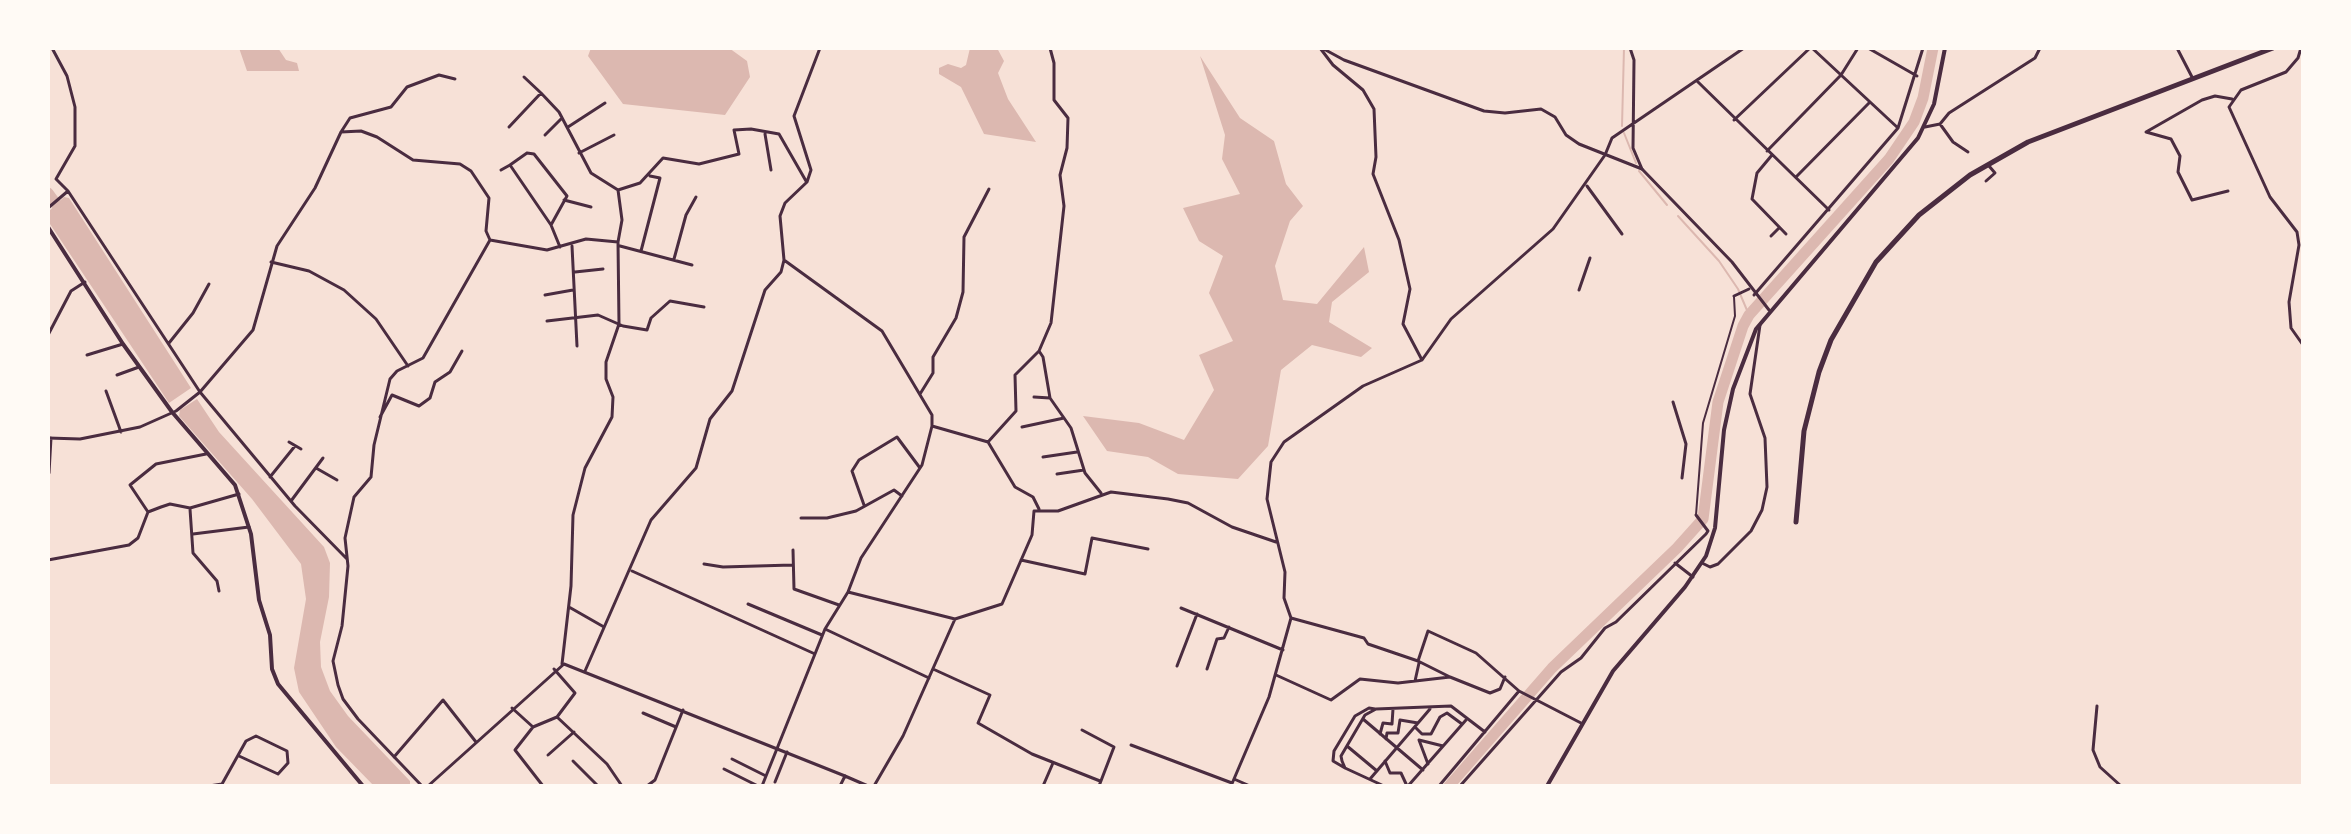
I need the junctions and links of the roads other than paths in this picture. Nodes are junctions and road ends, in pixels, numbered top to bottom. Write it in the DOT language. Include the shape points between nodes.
graph roads {
  1 [pos="52,48"];
  2 [pos="820,48"];
  3 [pos="1050,48"];
  4 [pos="1321,48"];
  5 [pos="1630,48"];
  6 [pos="1744,48"];
  7 [pos="1811,48"];
  8 [pos="1858,48"];
  9 [pos="1868,48"];
  10 [pos="1923,48"];
  11 [pos="1945,48"];
  12 [pos="2040,48"];
  13 [pos="2177,48"];
  14 [pos="2273,48"];
  15 [pos="2301,48"];
  16 [pos="1841,75"];
  17 [pos="1917,76"];
  18 [pos="524,77"];
  19 [pos="2193,78"];
  20 [pos="455,79"];
  21 [pos="1697,81"];
  22 [pos="541,93"];
  23 [pos="2232,99"];
  24 [pos="605,103"];
  25 [pos="1869,103"];
  26 [pos="561,119"];
  27 [pos="1734,120"];
  28 [pos="1632,124"];
  29 [pos="1940,124"];
  30 [pos="509,127"];
  31 [pos="567,127"];
  32 [pos="1925,127"];
  33 [pos="1898,128"];
  34 [pos="341,132"];
  35 [pos="764,132"];
  36 [pos="545,135"];
  37 [pos="614,135"];
  38 [pos="1767,151"];
  39 [pos="1968,152"];
  40 [pos="579,153"];
  41 [pos="1605,155"];
  42 [pos="1772,155"];
  43 [pos="510,165"];
  44 [pos="1989,166"];
  45 [pos="1642,169"];
  46 [pos="501,170"];
  47 [pos="771,170"];
  48 [pos="650,176"];
  49 [pos="1795,178"];
  50 [pos="1986,181"];
  51 [pos="807,182"];
  52 [pos="1586,184"];
  53 [pos="989,189"];
  54 [pos="618,190"];
  55 [pos="68,191"];
  56 [pos="2228,191"];
  57 [pos="696,197"];
  58 [pos="564,200"];
  59 [pos="591,207"];
  60 [pos="48,208"];
  61 [pos="1829,210"];
  62 [pos="551,225"];
  63 [pos="48,227"];
  64 [pos="1779,228"];
  65 [pos="1622,234"];
  66 [pos="1786,234"];
  67 [pos="1771,236"];
  68 [pos="490,240"];
  69 [pos="572,244"];
  70 [pos="619,244"];
  71 [pos="560,247"];
  72 [pos="641,251"];
  73 [pos="1590,258"];
  74 [pos="674,259"];
  75 [pos="784,260"];
  76 [pos="271,262"];
  77 [pos="692,265"];
  78 [pos="603,269"];
  79 [pos="575,272"];
  80 [pos="85,282"];
  81 [pos="209,284"];
  82 [pos="1749,289"];
  83 [pos="575,290"];
  84 [pos="1579,290"];
  85 [pos="545,295"];
  86 [pos="1736,295"];
  87 [pos="1755,297"];
  88 [pos="704,307"];
  89 [pos="1768,309"];
  90 [pos="577,318"];
  91 [pos="547,321"];
  92 [pos="1760,322"];
  93 [pos="619,324"];
  94 [pos="48,335"];
  95 [pos="123,344"];
  96 [pos="168,344"];
  97 [pos="2303,345"];
  98 [pos="577,346"];
  99 [pos="462,351"];
  100 [pos="1039,351"];
  101 [pos="87,355"];
  102 [pos="1422,360"];
  103 [pos="140,366"];
  104 [pos="408,366"];
  105 [pos="117,375"];
  106 [pos="106,391"];
  107 [pos="198,394"];
  108 [pos="920,394"];
  109 [pos="1034,397"];
  110 [pos="1050,398"];
  111 [pos="1673,402"];
  112 [pos="174,412"];
  113 [pos="380,417"];
  114 [pos="1064,418"];
  115 [pos="932,426"];
  116 [pos="1022,427"];
  117 [pos="121,432"];
  118 [pos="50,438"];
  119 [pos="289,442"];
  120 [pos="988,442"];
  121 [pos="295,446"];
  122 [pos="301,449"];
  123 [pos="1077,452"];
  124 [pos="206,454"];
  125 [pos="1043,457"];
  126 [pos="323,458"];
  127 [pos="316,468"];
  128 [pos="920,468"];
  129 [pos="1084,470"];
  130 [pos="49,473"];
  131 [pos="1057,474"];
  132 [pos="270,477"];
  133 [pos="1682,478"];
  134 [pos="337,480"];
  135 [pos="1101,493"];
  136 [pos="239,494"];
  137 [pos="902,496"];
  138 [pos="291,501"];
  139 [pos="864,505"];
  140 [pos="190,508"];
  141 [pos="1040,510"];
  142 [pos="148,512"];
  143 [pos="1696,515"];
  144 [pos="801,518"];
  145 [pos="1796,522"];
  146 [pos="249,527"];
  147 [pos="192,534"];
  148 [pos="1276,542"];
  149 [pos="1148,549"];
  150 [pos="793,550"];
  151 [pos="347,559"];
  152 [pos="48,560"];
  153 [pos="1021,560"];
  154 [pos="1675,563"];
  155 [pos="1702,563"];
  156 [pos="704,564"];
  157 [pos="792,565"];
  158 [pos="631,571"];
  159 [pos="1693,577"];
  160 [pos="219,591"];
  161 [pos="848,592"];
  162 [pos="748,604"];
  163 [pos="839,605"];
  164 [pos="569,606"];
  165 [pos="1181,608"];
  166 [pos="1197,614"];
  167 [pos="1291,618"];
  168 [pos="955,619"];
  169 [pos="604,627"];
  170 [pos="1229,627"];
  171 [pos="825,629"];
  172 [pos="822,635"];
  173 [pos="1283,650"];
  174 [pos="815,654"];
  175 [pos="1418,662"];
  176 [pos="562,664"];
  177 [pos="1177,666"];
  178 [pos="554,669"];
  179 [pos="933,669"];
  180 [pos="1207,669"];
  181 [pos="585,671"];
  182 [pos="1276,675"];
  183 [pos="1450,677"];
  184 [pos="1505,677"];
  185 [pos="929,678"];
  186 [pos="1415,681"];
  187 [pos="1519,691"];
  188 [pos="1535,699"];
  189 [pos="2097,706"];
  190 [pos="512,708"];
  191 [pos="1377,709"];
  192 [pos="1393,709"];
  193 [pos="1430,709"];
  194 [pos="683,710"];
  195 [pos="643,713"];
  196 [pos="557,717"];
  197 [pos="1363,719"];
  198 [pos="1466,720"];
  199 [pos="1581,723"];
  200 [pos="1462,724"];
  201 [pos="1417,725"];
  202 [pos="533,727"];
  203 [pos="676,727"];
  204 [pos="1082,730"];
  205 [pos="574,732"];
  206 [pos="1485,732"];
  207 [pos="1380,734"];
  208 [pos="1386,739"];
  209 [pos="476,742"];
  210 [pos="1131,745"];
  211 [pos="1347,746"];
  212 [pos="1443,746"];
  213 [pos="775,748"];
  214 [pos="1397,748"];
  215 [pos="787,752"];
  216 [pos="548,755"];
  217 [pos="239,756"];
  218 [pos="394,758"];
  219 [pos="732,759"];
  220 [pos="573,761"];
  221 [pos="1385,761"];
  222 [pos="1053,763"];
  223 [pos="1428,764"];
  224 [pos="1345,768"];
  225 [pos="724,769"];
  226 [pos="1423,770"];
  227 [pos="1377,771"];
  228 [pos="765,775"];
  229 [pos="845,776"];
  230 [pos="1370,780"];
  231 [pos="775,782"];
  232 [pos="1232,783"];
  233 [pos="1100,784"];
  234 [pos="221,785"];
  235 [pos="620,785"];
  236 [pos="209,786"];
  237 [pos="363,786"];
  238 [pos="422,786"];
  239 [pos="428,786"];
  240 [pos="543,786"];
  241 [pos="598,786"];
  242 [pos="647,786"];
  243 [pos="760,786"];
  244 [pos="840,786"];
  245 [pos="868,786"];
  246 [pos="874,786"];
  247 [pos="1043,786"];
  248 [pos="1250,786"];
  249 [pos="1384,786"];
  250 [pos="1407,786"];
  251 [pos="1439,786"];
  252 [pos="1460,786"];
  253 [pos="1547,786"];
  254 [pos="2121,786"];
  1 -- 55 [label="street" via="75,107 75,146 56,179"];
  2 -- 51 [label="street" via="794,116 811,170"];
  3 -- 100 [label="street" via="1054,100 1068,118 1067,148 1060,175 1064,206 1051,323"];
  4 -- 41 [label="street" via="1484,111 1541,109 1555,117 1566,135"];
  4 -- 102 [label="street" via="1363,90 1374,109 1373,174 1399,240 1410,289 1403,324"];
  5 -- 28 [label="street"];
  6 -- 21 [label="street"];
  7 -- 16 [label="street"];
  7 -- 27 [label="street"];
  8 -- 16 [label="street"];
  9 -- 17 [label="street"];
  10 -- 17 [label="street"];
  11 -- 32 [label="main road"];
  12 -- 29 [label="street" via="2035,58"];
  13 -- 19 [label="street"];
  14 -- 19 [label="highway"];
  15 -- 23 [label="street" via="2286,72 2241,90"];
  16 -- 25 [label="street"];
  16 -- 38 [label="street"];
  17 -- 33 [label="street"];
  18 -- 22 [label="street"];
  19 -- 145 [label="highway" via="1998,157 1944,193 1897,237 1859,286 1819,372 1804,431"];
  20 -- 34 [label="street" via="439,75 407,87 391,107 350,118"];
  21 -- 27 [label="street"];
  21 -- 28 [label="street"];
  22 -- 26 [label="street"];
  22 -- 30 [label="street"];
  23 -- 56 [label="street" via="2202,100 2146,132 2171,139 2180,156 2178,172 2192,200"];
  23 -- 97 [label="street" via="2231,115 2270,197 2297,232 2289,302 2291,328"];
  24 -- 31 [label="street"];
  25 -- 33 [label="street"];
  25 -- 49 [label="street"];
  26 -- 31 [label="street"];
  26 -- 36 [label="street"];
  27 -- 38 [label="street"];
  28 -- 41 [label="street" via="1612,138"];
  28 -- 45 [label="street" via="1633,148"];
  29 -- 32 [label="street"];
  29 -- 39 [label="street"];
  31 -- 40 [label="street"];
  32 -- 89 [label="main road"];
  33 -- 61 [label="street"];
  34 -- 68 [label="street" via="361,131 413,160 460,164 471,171 489,198"];
  34 -- 76 [label="street"];
  35 -- 47 [label="street"];
  35 -- 48 [label="street" via="734,130 739,154 699,164 663,158 653,165"];
  35 -- 51 [label="street" via="779,134"];
  37 -- 40 [label="street"];
  38 -- 42 [label="street"];
  40 -- 54 [label="street" via="591,173"];
  41 -- 45 [label="street"];
  41 -- 52 [label="street"];
  42 -- 49 [label="street"];
  42 -- 64 [label="street" via="1757,173 1752,199"];
  43 -- 46 [label="street"];
  43 -- 58 [label="street" via="534,154 567,196"];
  43 -- 62 [label="street"];
  44 -- 50 [label="street" via="1995,173"];
  45 -- 82 [label="street" via="1732,262"];
  48 -- 54 [label="street"];
  48 -- 72 [label="street" via="660,178"];
  49 -- 61 [label="street"];
  51 -- 75 [label="street" via="785,203 780,216"];
  52 -- 65 [label="street"];
  52 -- 102 [label="street" via="1541,242 1451,319"];
  53 -- 108 [label="street" via="964,237 963,292 956,318 933,357 933,373"];
  54 -- 70 [label="street"];
  55 -- 60 [label="street"];
  55 -- 96 [label="street"];
  57 -- 74 [label="street"];
  58 -- 59 [label="street"];
  58 -- 62 [label="street"];
  61 -- 87 [label="street"];
  62 -- 71 [label="street"];
  63 -- 80 [label="main road"];
  64 -- 66 [label="street"];
  64 -- 67 [label="street"];
  68 -- 71 [label="street" via="547,250"];
  68 -- 104 [label="street" via="423,358"];
  69 -- 70 [label="street" via="590,239"];
  69 -- 71 [label="street"];
  69 -- 79 [label="street"];
  70 -- 72 [label="street"];
  70 -- 93 [label="street"];
  72 -- 74 [label="street"];
  73 -- 84 [label="street"];
  74 -- 77 [label="street"];
  75 -- 108 [label="street" via="882,331"];
  75 -- 158 [label="street" via="765,290 732,391 710,419 696,468 651,520"];
  76 -- 104 [label="street" via="309,271 344,290 376,319"];
  76 -- 107 [label="street" via="253,330"];
  78 -- 79 [label="street"];
  79 -- 83 [label="street"];
  80 -- 94 [label="street" via="71,291"];
  80 -- 95 [label="main road"];
  81 -- 96 [label="street"];
  82 -- 86 [label="street"];
  82 -- 87 [label="street"];
  83 -- 85 [label="street"];
  83 -- 90 [label="street"];
  86 -- 143 [label="street" via="1735,316 1703,423"];
  87 -- 89 [label="street"];
  88 -- 93 [label="street" via="670,301 651,318 647,330"];
  89 -- 92 [label="main road"];
  90 -- 91 [label="street"];
  90 -- 93 [label="street" via="598,315"];
  90 -- 98 [label="street"];
  92 -- 155 [label="main road" via="1733,389 1715,528"];
  92 -- 155 [label="street" via="1750,394 1765,438 1767,487 1762,510 1751,531 1718,564"];
  93 -- 164 [label="street" via="606,362 612,417 585,468 573,520"];
  95 -- 101 [label="street"];
  95 -- 103 [label="main road"];
  96 -- 107 [label="street"];
  99 -- 113 [label="street" via="450,372 435,382 430,398 419,406 392,395"];
  100 -- 110 [label="street"];
  100 -- 120 [label="street" via="1015,375 1016,411"];
  102 -- 148 [label="street" via="1363,386 1284,442 1268,475"];
  103 -- 105 [label="street"];
  103 -- 112 [label="main road"];
  104 -- 113 [label="street" via="390,379"];
  106 -- 117 [label="street"];
  107 -- 112 [label="street"];
  107 -- 132 [label="street"];
  108 -- 115 [label="street"];
  109 -- 110 [label="street"];
  110 -- 114 [label="street"];
  111 -- 133 [label="street" via="1686,444"];
  112 -- 117 [label="street"];
  112 -- 124 [label="main road"];
  113 -- 151 [label="street" via="371,477 354,500 345,538"];
  114 -- 116 [label="street"];
  114 -- 123 [label="street"];
  115 -- 120 [label="street"];
  115 -- 128 [label="street"];
  117 -- 118 [label="street"];
  118 -- 130 [label="street"];
  119 -- 121 [label="street"];
  120 -- 141 [label="street" via="1015,487 1033,497"];
  121 -- 122 [label="street"];
  121 -- 132 [label="street"];
  123 -- 125 [label="street"];
  123 -- 129 [label="street"];
  124 -- 136 [label="main road"];
  124 -- 142 [label="street" via="156,464 130,485"];
  126 -- 127 [label="street"];
  127 -- 134 [label="street"];
  127 -- 138 [label="street"];
  128 -- 137 [label="street"];
  128 -- 139 [label="street" via="897,437 859,460 852,471"];
  129 -- 131 [label="street"];
  129 -- 135 [label="street"];
  132 -- 138 [label="street"];
  135 -- 141 [label="street" via="1072,507"];
  135 -- 148 [label="street" via="1188,503"];
  136 -- 140 [label="street"];
  136 -- 146 [label="main road"];
  137 -- 139 [label="street" via="894,490"];
  137 -- 161 [label="street" via="861,558"];
  138 -- 151 [label="street"];
  139 -- 144 [label="street" via="827,518"];
  140 -- 142 [label="street" via="170,504"];
  140 -- 147 [label="street"];
  141 -- 153 [label="street" via="1034,511 1032,535"];
  142 -- 152 [label="street" via="138,538 129,545"];
  143 -- 154 [label="street" via="1706,534"];
  146 -- 147 [label="street"];
  146 -- 237 [label="main road" via="278,684"];
  147 -- 160 [label="street" via="193,553"];
  148 -- 167 [label="street"];
  149 -- 153 [label="street" via="1092,538 1085,574"];
  150 -- 157 [label="street"];
  151 -- 218 [label="street" via="335,674 343,699"];
  153 -- 168 [label="street" via="1002,604"];
  154 -- 159 [label="street"];
  154 -- 188 [label="street"];
  155 -- 159 [label="main road"];
  156 -- 157 [label="street"];
  157 -- 163 [label="street" via="794,589"];
  158 -- 169 [label="street"];
  158 -- 174 [label="street"];
  159 -- 199 [label="main road" via="1613,671"];
  161 -- 163 [label="street"];
  161 -- 168 [label="street"];
  162 -- 172 [label="street"];
  163 -- 171 [label="street"];
  164 -- 169 [label="street"];
  164 -- 176 [label="street"];
  165 -- 166 [label="street"];
  166 -- 170 [label="street"];
  166 -- 177 [label="street"];
  167 -- 173 [label="street"];
  167 -- 175 [label="street" via="1364,638"];
  168 -- 179 [label="street"];
  169 -- 181 [label="street"];
  170 -- 173 [label="street"];
  170 -- 180 [label="street" via="1224,638 1217,639"];
  171 -- 172 [label="street"];
  171 -- 185 [label="street"];
  172 -- 174 [label="street"];
  173 -- 182 [label="street"];
  174 -- 213 [label="street"];
  175 -- 183 [label="street"];
  175 -- 184 [label="street" via="1428,631 1476,653"];
  175 -- 186 [label="street"];
  176 -- 178 [label="street"];
  176 -- 181 [label="street"];
  178 -- 190 [label="street"];
  178 -- 196 [label="street" via="575,693"];
  179 -- 185 [label="street"];
  179 -- 222 [label="street" via="990,695 978,723"];
  181 -- 194 [label="street"];
  182 -- 186 [label="street" via="1331,700 1360,679"];
  182 -- 232 [label="street"];
  183 -- 184 [label="street" via="1490,693 1500,689"];
  183 -- 186 [label="street"];
  184 -- 187 [label="street"];
  185 -- 246 [label="street"];
  187 -- 188 [label="street"];
  187 -- 206 [label="street"];
  188 -- 199 [label="street"];
  188 -- 252 [label="street"];
  189 -- 254 [label="street" via="2093,750 2100,767"];
  190 -- 202 [label="street"];
  190 -- 209 [label="street"];
  191 -- 192 [label="street"];
  191 -- 197 [label="street"];
  191 -- 224 [label="street" via="1355,716 1334,751 1333,761"];
  192 -- 193 [label="street"];
  192 -- 207 [label="street" via="1392,724 1383,723"];
  193 -- 198 [label="street" via="1451,706"];
  193 -- 201 [label="street"];
  194 -- 203 [label="street"];
  194 -- 213 [label="street"];
  195 -- 203 [label="street"];
  196 -- 202 [label="street"];
  196 -- 205 [label="street"];
  197 -- 207 [label="street"];
  197 -- 211 [label="street"];
  198 -- 200 [label="street"];
  198 -- 206 [label="street"];
  199 -- 253 [label="main road"];
  200 -- 201 [label="street" via="1447,713 1431,734 1422,734"];
  200 -- 212 [label="street"];
  201 -- 208 [label="street" via="1400,720 1398,733 1387,733"];
  201 -- 214 [label="street"];
  202 -- 240 [label="street" via="515,750"];
  203 -- 242 [label="street" via="655,780"];
  204 -- 233 [label="street" via="1114,747"];
  205 -- 216 [label="street"];
  205 -- 235 [label="street"];
  206 -- 251 [label="street"];
  207 -- 208 [label="street"];
  208 -- 214 [label="street"];
  209 -- 218 [label="street" via="443,700"];
  209 -- 239 [label="street"];
  210 -- 232 [label="street"];
  211 -- 224 [label="street" via="1341,756"];
  211 -- 227 [label="street"];
  212 -- 223 [label="street"];
  212 -- 223 [label="street" via="1419,740"];
  213 -- 215 [label="street"];
  213 -- 228 [label="street"];
  214 -- 221 [label="street"];
  214 -- 226 [label="street"];
  215 -- 229 [label="street"];
  215 -- 231 [label="street"];
  217 -- 217 [label="street" via="278,774 288,763 287,751 256,736 246,741"];
  217 -- 234 [label="street"];
  218 -- 238 [label="street"];
  219 -- 228 [label="street"];
  220 -- 241 [label="street"];
  221 -- 227 [label="street"];
  221 -- 250 [label="street" via="1390,773 1401,773"];
  222 -- 233 [label="street"];
  222 -- 247 [label="street"];
  223 -- 226 [label="street"];
  224 -- 230 [label="street"];
  225 -- 243 [label="street"];
  226 -- 250 [label="street"];
  227 -- 230 [label="street"];
  228 -- 243 [label="street"];
  229 -- 244 [label="street"];
  229 -- 245 [label="street"];
  230 -- 249 [label="street"];
  232 -- 248 [label="street"];
  234 -- 236 [label="street"];
}
